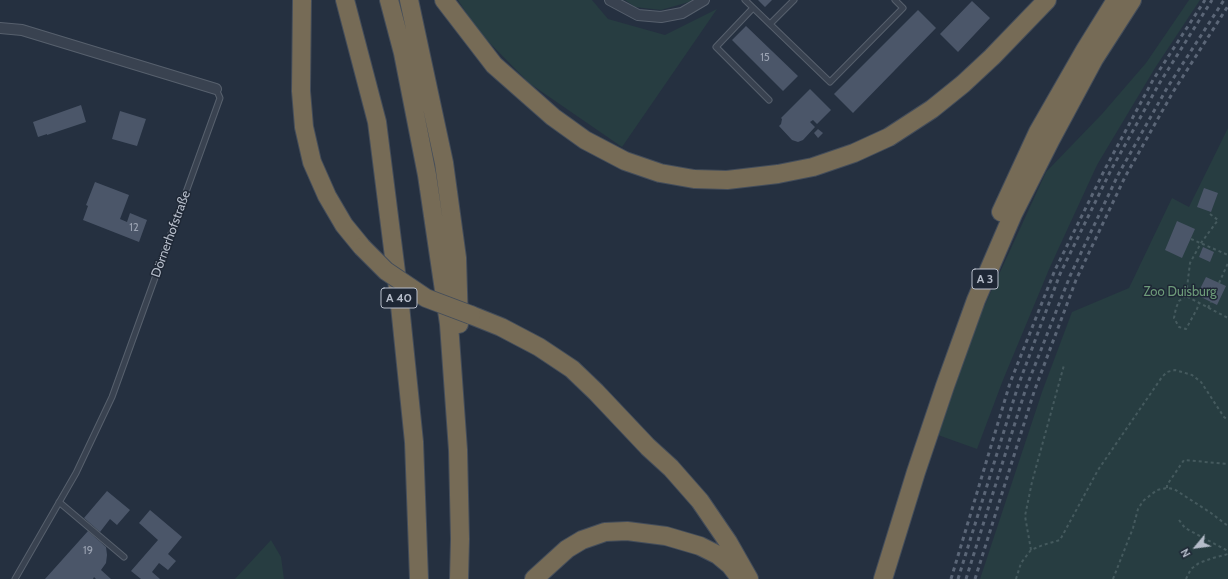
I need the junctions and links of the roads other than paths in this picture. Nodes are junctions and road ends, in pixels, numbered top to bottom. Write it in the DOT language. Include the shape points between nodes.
graph roads {
  1 [pos="302,0"];
  2 [pos="342,0"];
  3 [pos="345,0"];
  4 [pos="389,0"];
  5 [pos="409,0"];
  6 [pos="444,0"];
  7 [pos="610,0"];
  8 [pos="704,0"];
  9 [pos="745,0"];
  10 [pos="794,0"];
  11 [pos="895,0"];
  12 [pos="1047,0"];
  13 [pos="1116,0"];
  14 [pos="1132,0"];
  15 [pos="753,8"];
  16 [pos="350,20"];
  17 [pos="770,24"];
  18 [pos="0,28"];
  19 [pos="216,89"];
  20 [pos="769,100"];
  21 [pos="458,450"];
  22 [pos="59,502"];
  23 [pos="723,548"];
  24 [pos="124,557"];
  25 [pos="15,579"];
  26 [pos="419,579"];
  27 [pos="459,579"];
  28 [pos="534,579"];
  29 [pos="741,579"];
  30 [pos="749,579"];
  31 [pos="872,579"];
  32 [pos="883,579"];
  1 -- 23 [label="highway, bridge" via="301,91 304,127 312,162 327,196 344,225 386,271 426,298 501,323 572,369 671,468 700,501"];
  2 -- 16 [label="highway"];
  3 -- 16 [label="highway, A 40"];
  4 -- 21 [label="highway" via="403,53 428,183 449,324"];
  5 -- 21 [label="highway" via="444,163 457,258 463,396"];
  6 -- 12 [label="highway" via="494,65 558,121 585,140 625,161 660,173 694,179 727,180 812,167 854,153 889,137 932,109 968,80"];
  7 -- 8 [label="street" via="638,15 662,17 682,13"];
  9 -- 15 [label="lane"];
  10 -- 17 [label="lane"];
  11 -- 17 [label="lane" via="903,8 830,82"];
  13 -- 31 [label="highway, A 3" via="1038,132 1003,206 935,380 906,464"];
  14 -- 32 [label="highway, A 3" via="1094,59 1051,139 1013,214 976,300 916,472"];
  15 -- 17 [label="lane"];
  15 -- 20 [label="lane" via="716,47"];
  16 -- 26 [label="highway, A 40" via="377,122 398,288 414,442"];
  18 -- 19 [label="street, Dörnerhofstraße" via="22,30"];
  19 -- 22 [label="lane, Dörnerhofstraße" via="220,98 112,397 76,473"];
  21 -- 27 [label="highway"];
  22 -- 24 [label="lane"];
  22 -- 25 [label="lane, Dörnerhofstraße"];
  23 -- 28 [label="highway" via="700,546 662,535 627,531 605,532 582,540 567,549"];
  23 -- 29 [label="highway" via="730,565"];
  23 -- 30 [label="highway"];
}
